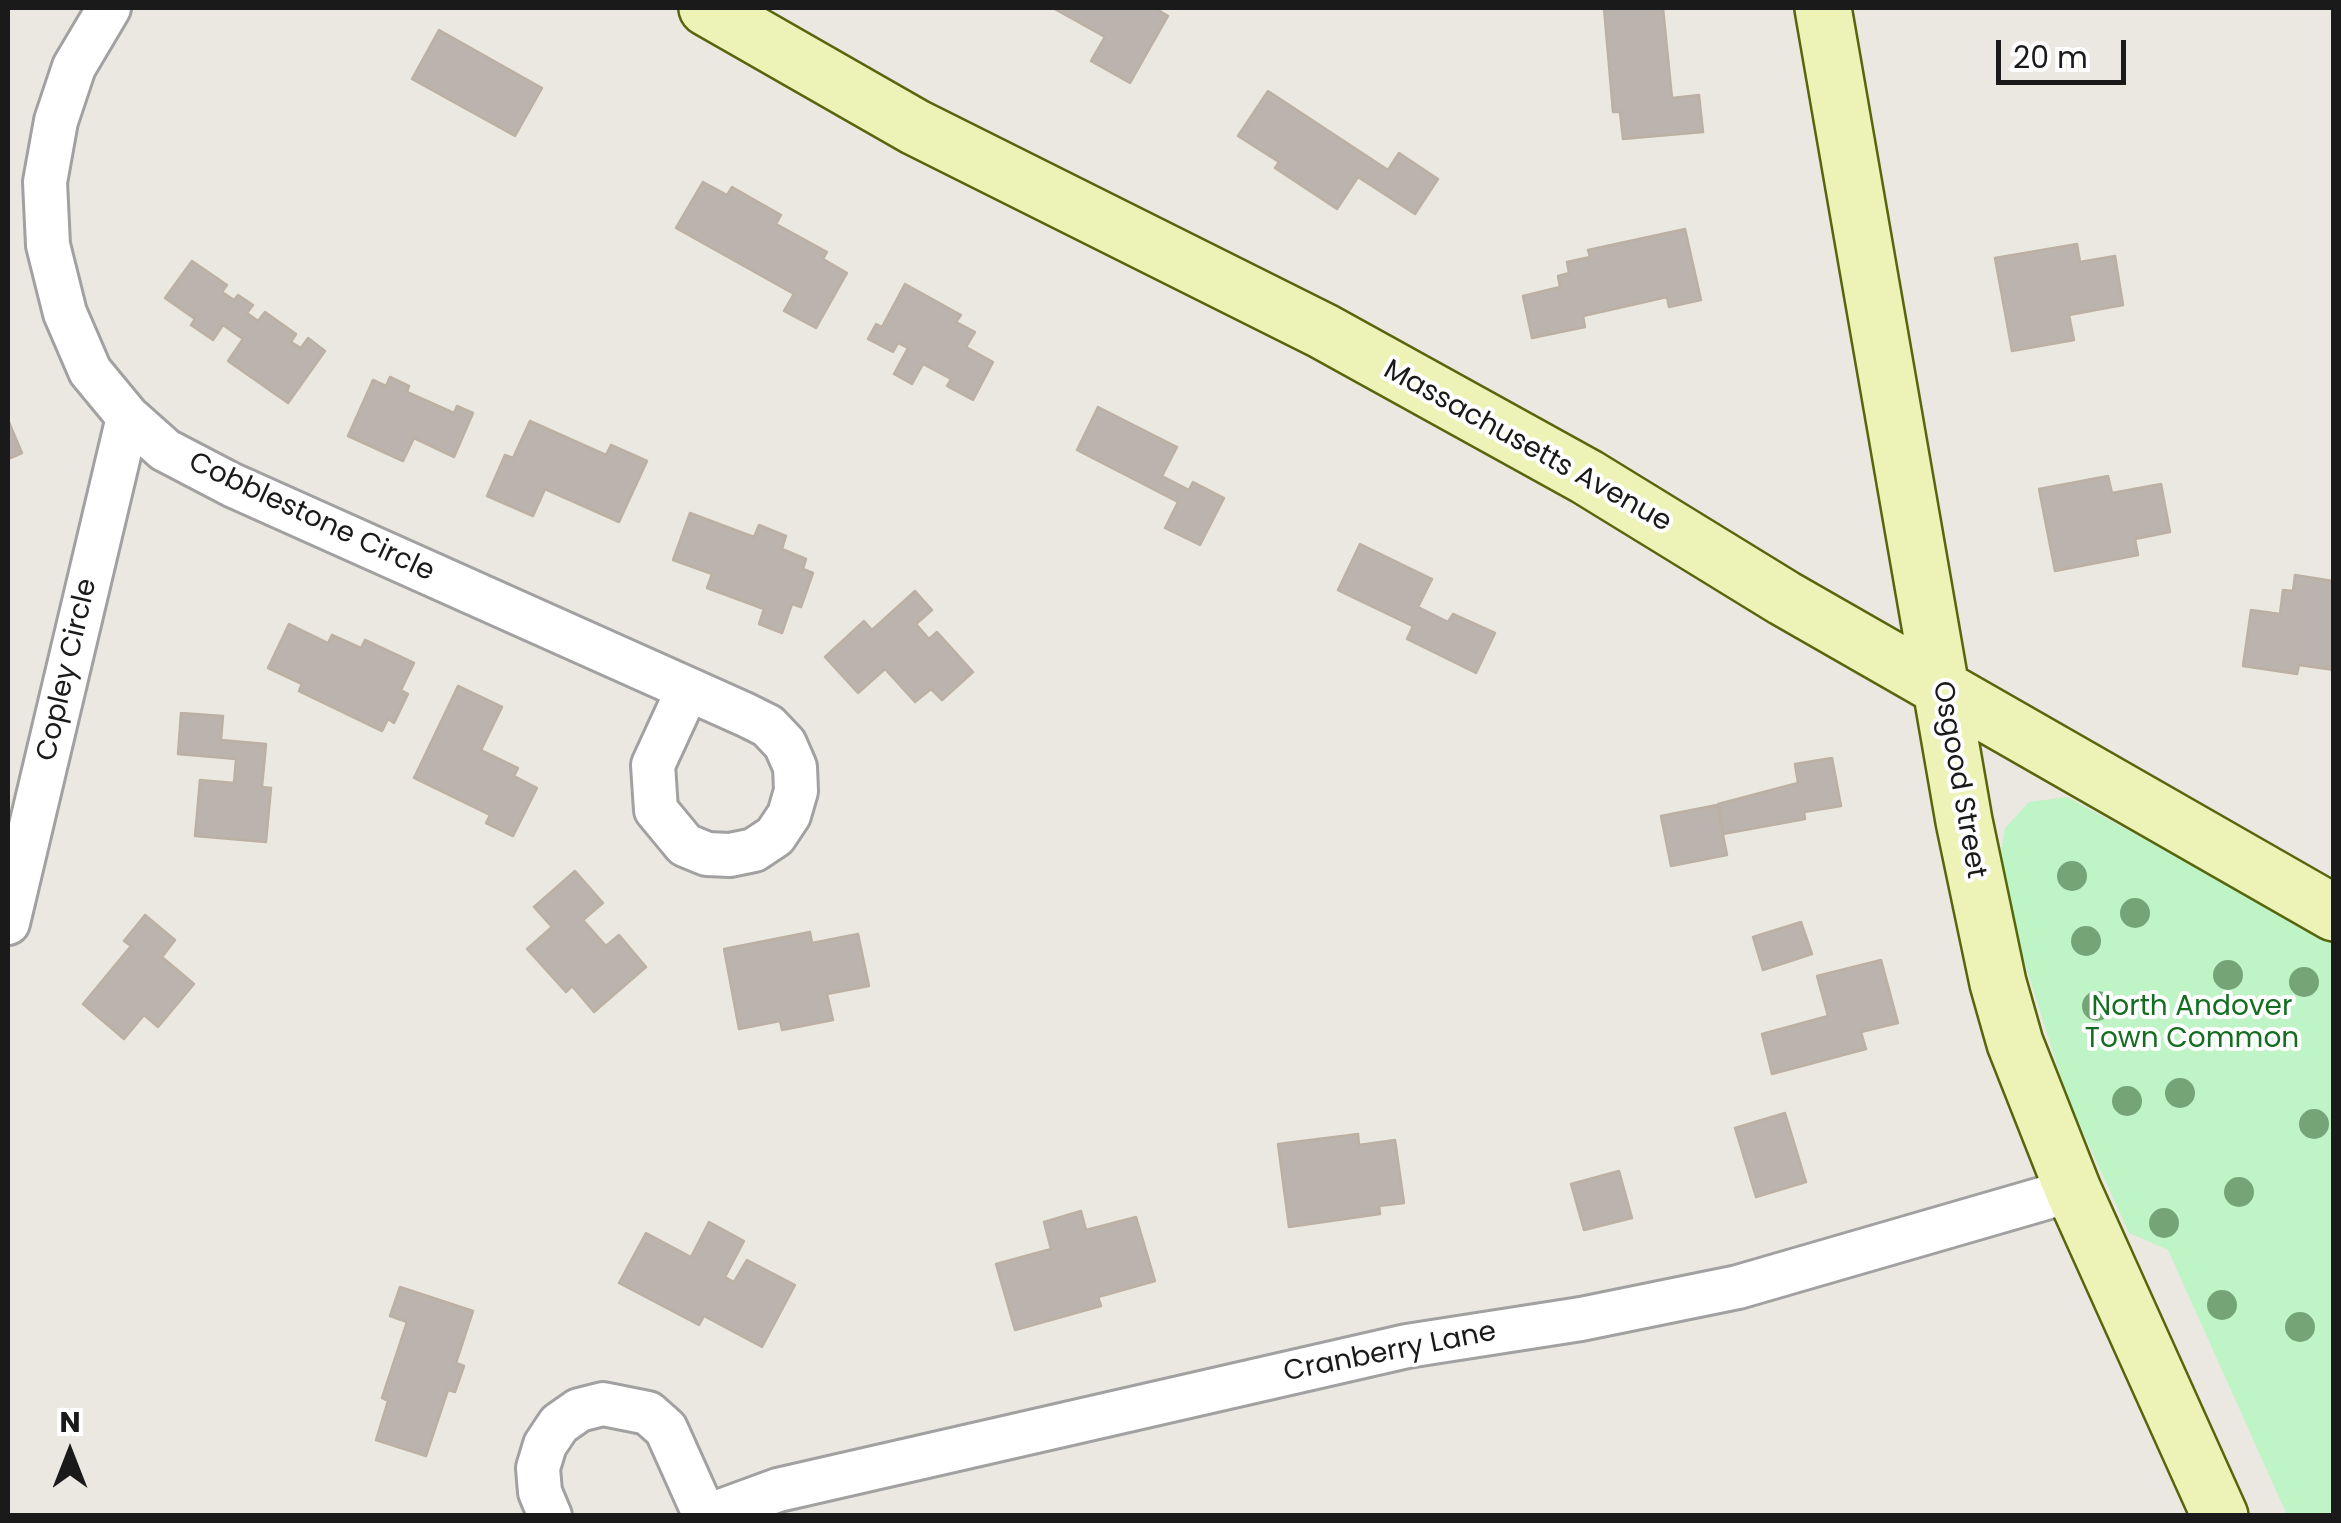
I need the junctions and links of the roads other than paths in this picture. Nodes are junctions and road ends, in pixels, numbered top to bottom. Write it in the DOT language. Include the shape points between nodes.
graph roads {
  1 [pos="109,8"];
  2 [pos="707,8"];
  3 [pos="1823,8"];
  4 [pos="128,417"];
  5 [pos="688,688"];
  6 [pos="1941,689"];
  7 [pos="2334,912"];
  8 [pos="8,923"];
  9 [pos="2073,1190"];
  10 [pos="550,1516"];
  11 [pos="706,1516"];
  12 [pos="2220,1516"];
  1 -- 4 [label="street, Cobblestone Circle" via="74,67 56,121 46,182 48,245 65,313 90,371"];
  2 -- 6 [label="main road, Massachusetts Avenue" via="915,127 1323,331 1587,477"];
  3 -- 6 [label="main road, Osgood Street"];
  4 -- 5 [label="street, Cobblestone Circle" via="165,450 232,485"];
  4 -- 8 [label="street, Copley Circle"];
  6 -- 7 [label="main road, Massachusetts Avenue"];
  6 -- 9 [label="main road, Osgood Street" via="2002,998"];
  9 -- 11 [label="street, Cranberry Lane" via="1738,1286 1407,1346 778,1490"];
  9 -- 12 [label="main road, Osgood Street"];
  10 -- 11 [label="street, Cranberry Lane" via="538,1468 545,1444 569,1417 603,1404 648,1413 666,1428"];
}
